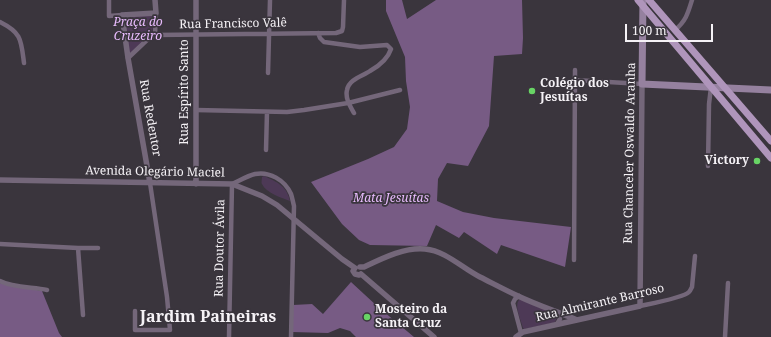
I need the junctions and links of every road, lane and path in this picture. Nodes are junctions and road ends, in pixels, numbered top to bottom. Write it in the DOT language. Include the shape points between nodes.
graph roads {
  1 [pos="109,0"];
  2 [pos="155,0"];
  3 [pos="196,0"];
  4 [pos="270,0"];
  5 [pos="344,0"];
  6 [pos="692,0"];
  7 [pos="643,1"];
  8 [pos="156,13"];
  9 [pos="122,15"];
  10 [pos="0,22"];
  11 [pos="675,30"];
  12 [pos="318,33"];
  13 [pos="269,34"];
  14 [pos="155,35"];
  15 [pos="196,35"];
  16 [pos="128,58"];
  17 [pos="24,63"];
  18 [pos="574,70"];
  19 [pos="268,74"];
  20 [pos="575,80"];
  21 [pos="642,84"];
  22 [pos="711,87"];
  23 [pos="726,88"];
  24 [pos="400,90"];
  25 [pos="771,90"];
  26 [pos="721,98"];
  27 [pos="348,103"];
  28 [pos="709,104"];
  29 [pos="196,110"];
  30 [pos="268,112"];
  31 [pos="354,113"];
  32 [pos="771,141"];
  33 [pos="266,150"];
  34 [pos="771,158"];
  35 [pos="708,166"];
  36 [pos="0,180"];
  37 [pos="150,183"];
  38 [pos="196,184"];
  39 [pos="232,184"];
  40 [pos="293,219"];
  41 [pos="0,244"];
  42 [pos="78,248"];
  43 [pos="98,248"];
  44 [pos="695,256"];
  45 [pos="574,260"];
  46 [pos="358,267"];
  47 [pos="0,281"];
  48 [pos="728,283"];
  49 [pos="47,290"];
  50 [pos="519,296"];
  51 [pos="640,306"];
  52 [pos="135,311"];
  53 [pos="558,312"];
  54 [pos="83,315"];
  55 [pos="578,320"];
  56 [pos="557,324"];
  57 [pos="520,335"];
  58 [pos="229,337"];
  59 [pos="291,337"];
  60 [pos="434,337"];
  61 [pos="725,337"];
  1 -- 9 [label="street" via="109,16"];
  2 -- 8 [label="street"];
  3 -- 15 [label="street, Rua Espírito Santo"];
  4 -- 13 [label="street"];
  5 -- 12 [label="street, Rua Francisco Valê" via="342,31"];
  6 -- 11 [label="street" via="683,24"];
  7 -- 11 [label="main road"];
  7 -- 21 [label="main road, Rua Chanceler Oswaldo Aranha"];
  7 -- 22 [label="main road" via="648,13"];
  8 -- 9 [label="street"];
  8 -- 14 [label="street"];
  9 -- 16 [label="street, Rua Redentor"];
  10 -- 17 [label="street" via="11,28 19,37"];
  11 -- 23 [label="main road"];
  12 -- 13 [label="street, Rua Francisco Valê"];
  12 -- 27 [label="street" via="324,42 360,47 387,45 391,48 381,63 351,82 347,88"];
  13 -- 15 [label="street, Rua Francisco Valê"];
  13 -- 19 [label="street"];
  14 -- 15 [label="street, Rua Francisco Valê"];
  14 -- 16 [label="street"];
  15 -- 29 [label="street, Rua Espírito Santo"];
  16 -- 37 [label="street, Rua Redentor"];
  18 -- 20 [label="street"];
  20 -- 21 [label="street"];
  20 -- 45 [label="street"];
  21 -- 22 [label="main road"];
  21 -- 51 [label="street, Rua Chanceler Oswaldo Aranha"];
  22 -- 23 [label="main road"];
  22 -- 26 [label="main road"];
  22 -- 28 [label="street"];
  23 -- 25 [label="main road"];
  23 -- 26 [label="main road"];
  23 -- 32 [label="main road"];
  24 -- 27 [label="street"];
  26 -- 28 [label="street" via="716,98"];
  26 -- 34 [label="main road"];
  27 -- 30 [label="street" via="287,112"];
  27 -- 31 [label="street"];
  28 -- 35 [label="street"];
  29 -- 30 [label="street"];
  29 -- 38 [label="street, Rua Espírito Santo"];
  30 -- 33 [label="street"];
  36 -- 37 [label="street, Avenida Olegário Maciel"];
  37 -- 38 [label="street, Avenida Olegário Maciel"];
  37 -- 52 [label="street, Rua Redentor" via="170,330 135,330"];
  38 -- 39 [label="street, Avenida Olegário Maciel"];
  39 -- 40 [label="street, Avenida Olegário Maciel" via="262,196"];
  39 -- 40 [label="street" via="254,174 275,177 284,183 290,193 294,206"];
  39 -- 58 [label="street, Rua Doutor Ávila"];
  40 -- 46 [label="street, Avenida Olegário Maciel" via="342,258"];
  40 -- 59 [label="street"];
  41 -- 42 [label="street"];
  42 -- 43 [label="street"];
  42 -- 54 [label="street"];
  44 -- 51 [label="street, Rua Almirante Barroso" via="690,292"];
  46 -- 50 [label="street" via="410,250 427,250 442,254 477,276"];
  46 -- 60 [label="street" via="363,270 361,274"];
  47 -- 49 [label="street"];
  48 -- 61 [label="street"];
  50 -- 53 [label="street"];
  50 -- 57 [label="street" via="513,303"];
  51 -- 55 [label="street, Rua Almirante Barroso"];
  53 -- 55 [label="street"];
  53 -- 56 [label="street" via="560,319"];
  55 -- 56 [label="street, Rua Almirante Barroso"];
  56 -- 57 [label="street, Rua Almirante Barroso"];
}
